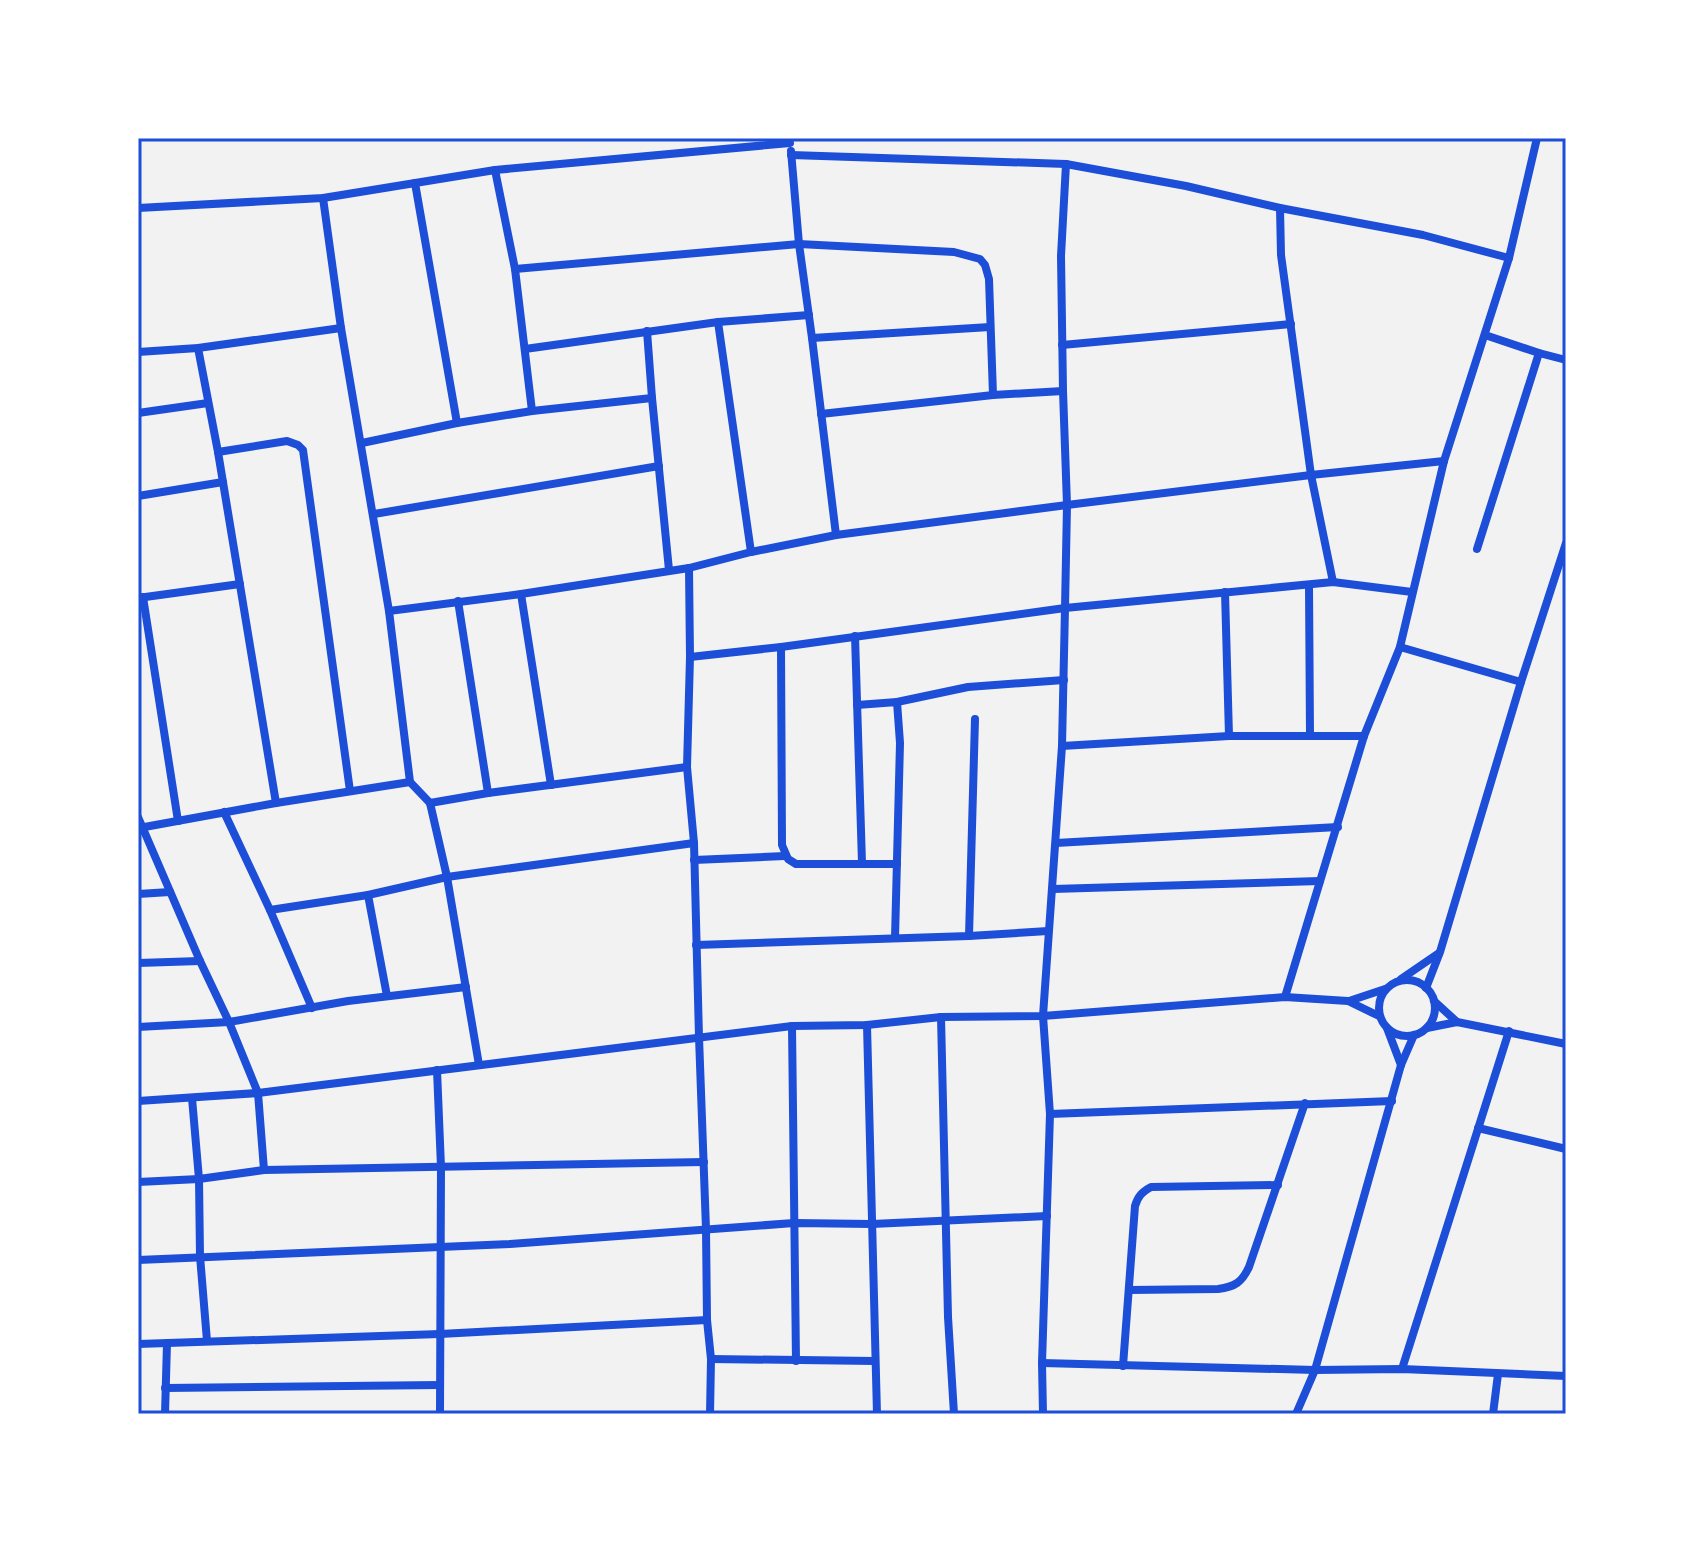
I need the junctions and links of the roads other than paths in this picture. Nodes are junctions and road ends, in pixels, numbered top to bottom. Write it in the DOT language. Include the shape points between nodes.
graph roads {
  1 [pos="1537,138"];
  2 [pos="789,141"];
  3 [pos="791,155"];
  4 [pos="1066,164"];
  5 [pos="495,170"];
  6 [pos="415,183"];
  7 [pos="323,198"];
  8 [pos="138,208"];
  9 [pos="1280,208"];
  10 [pos="799,244"];
  11 [pos="1509,258"];
  12 [pos="515,269"];
  13 [pos="809,315"];
  14 [pos="718,322"];
  15 [pos="1291,324"];
  16 [pos="990,327"];
  17 [pos="341,328"];
  18 [pos="647,331"];
  19 [pos="1485,335"];
  20 [pos="812,338"];
  21 [pos="1062,345"];
  22 [pos="198,348"];
  23 [pos="525,349"];
  24 [pos="138,352"];
  25 [pos="1539,353"];
  26 [pos="1566,360"];
  27 [pos="1063,391"];
  28 [pos="993,395"];
  29 [pos="652,398"];
  30 [pos="208,403"];
  31 [pos="532,411"];
  32 [pos="138,413"];
  33 [pos="821,414"];
  34 [pos="457,423"];
  35 [pos="362,443"];
  36 [pos="218,452"];
  37 [pos="1444,461"];
  38 [pos="659,466"];
  39 [pos="1311,475"];
  40 [pos="223,482"];
  41 [pos="138,496"];
  42 [pos="1067,505"];
  43 [pos="374,514"];
  44 [pos="836,535"];
  45 [pos="1566,543"];
  46 [pos="1477,549"];
  47 [pos="751,552"];
  48 [pos="689,568"];
  49 [pos="669,570"];
  50 [pos="1333,582"];
  51 [pos="240,584"];
  52 [pos="1309,585"];
  53 [pos="1225,592"];
  54 [pos="1412,592"];
  55 [pos="521,594"];
  56 [pos="140,597"];
  57 [pos="458,601"];
  58 [pos="1065,608"];
  59 [pos="389,611"];
  60 [pos="855,636"];
  61 [pos="781,647"];
  62 [pos="1400,647"];
  63 [pos="690,657"];
  64 [pos="1064,680"];
  65 [pos="1521,682"];
  66 [pos="897,702"];
  67 [pos="857,705"];
  68 [pos="975,719"];
  69 [pos="1310,735"];
  70 [pos="1229,736"];
  71 [pos="1364,736"];
  72 [pos="1062,746"];
  73 [pos="687,767"];
  74 [pos="410,782"];
  75 [pos="551,785"];
  76 [pos="350,791"];
  77 [pos="488,793"];
  78 [pos="276,803"];
  79 [pos="430,803"];
  80 [pos="224,812"];
  81 [pos="138,817"];
  82 [pos="178,821"];
  83 [pos="1338,827"];
  84 [pos="140,828"];
  85 [pos="694,843"];
  86 [pos="1056,843"];
  87 [pos="785,856"];
  88 [pos="694,860"];
  89 [pos="862,863"];
  90 [pos="897,864"];
  91 [pos="447,877"];
  92 [pos="1320,881"];
  93 [pos="1053,889"];
  94 [pos="170,892"];
  95 [pos="138,894"];
  96 [pos="368,895"];
  97 [pos="270,910"];
  98 [pos="1048,931"];
  99 [pos="969,936"];
  100 [pos="895,938"];
  101 [pos="696,945"];
  102 [pos="1440,952"];
  103 [pos="200,961"];
  104 [pos="138,963"];
  105 [pos="1399,981"];
  106 [pos="466,987"];
  107 [pos="1426,988"];
  108 [pos="1386,989"];
  109 [pos="387,996"];
  110 [pos="1285,997"];
  111 [pos="1434,1000"];
  112 [pos="1348,1001"];
  113 [pos="312,1008"];
  114 [pos="1043,1016"];
  115 [pos="1379,1016"];
  116 [pos="941,1017"];
  117 [pos="229,1022"];
  118 [pos="1457,1022"];
  119 [pos="867,1025"];
  120 [pos="792,1026"];
  121 [pos="138,1027"];
  122 [pos="1387,1028"];
  123 [pos="1427,1028"];
  124 [pos="1509,1031"];
  125 [pos="1414,1035"];
  126 [pos="699,1037"];
  127 [pos="1566,1044"];
  128 [pos="479,1065"];
  129 [pos="1401,1065"];
  130 [pos="437,1070"];
  131 [pos="258,1093"];
  132 [pos="192,1098"];
  133 [pos="138,1101"];
  134 [pos="1392,1101"];
  135 [pos="1305,1103"];
  136 [pos="1050,1114"];
  137 [pos="1478,1128"];
  138 [pos="1566,1149"];
  139 [pos="704,1162"];
  140 [pos="441,1167"];
  141 [pos="264,1170"];
  142 [pos="199,1179"];
  143 [pos="138,1182"];
  144 [pos="1278,1185"];
  145 [pos="1047,1216"];
  146 [pos="945,1219"];
  147 [pos="794,1223"];
  148 [pos="872,1224"];
  149 [pos="706,1229"];
  150 [pos="441,1247"];
  151 [pos="200,1256"];
  152 [pos="138,1260"];
  153 [pos="1129,1290"];
  154 [pos="707,1320"];
  155 [pos="440,1334"];
  156 [pos="207,1341"];
  157 [pos="167,1343"];
  158 [pos="138,1344"];
  159 [pos="711,1359"];
  160 [pos="796,1361"];
  161 [pos="875,1361"];
  162 [pos="1042,1363"];
  163 [pos="1123,1366"];
  164 [pos="1402,1369"];
  165 [pos="1315,1370"];
  166 [pos="1498,1374"];
  167 [pos="1566,1376"];
  168 [pos="440,1385"];
  169 [pos="165,1388"];
  170 [pos="165,1414"];
  171 [pos="440,1414"];
  172 [pos="710,1414"];
  173 [pos="877,1414"];
  174 [pos="954,1414"];
  175 [pos="1043,1414"];
  176 [pos="1296,1414"];
  177 [pos="1493,1414"];
  1 -- 11 [label="street"];
  2 -- 3 [label="street"];
  2 -- 5 [label="street"];
  3 -- 4 [label="street"];
  3 -- 10 [label="street"];
  4 -- 9 [label="street"];
  4 -- 21 [label="street"];
  5 -- 6 [label="street"];
  5 -- 12 [label="street"];
  6 -- 7 [label="street"];
  6 -- 34 [label="street"];
  7 -- 8 [label="street"];
  7 -- 17 [label="street"];
  9 -- 11 [label="street" via="1423,235"];
  9 -- 15 [label="street"];
  10 -- 12 [label="street"];
  10 -- 13 [label="street"];
  10 -- 16 [label="street" via="954,252 980,259 989,279"];
  11 -- 19 [label="street"];
  12 -- 23 [label="street"];
  13 -- 14 [label="street"];
  13 -- 20 [label="street"];
  14 -- 18 [label="street"];
  14 -- 47 [label="street"];
  15 -- 21 [label="street"];
  15 -- 39 [label="street"];
  16 -- 20 [label="street"];
  16 -- 28 [label="street"];
  17 -- 22 [label="street"];
  17 -- 35 [label="street"];
  18 -- 23 [label="street"];
  18 -- 29 [label="street"];
  19 -- 25 [label="street"];
  19 -- 37 [label="street"];
  20 -- 33 [label="street"];
  21 -- 27 [label="street"];
  22 -- 24 [label="street"];
  22 -- 30 [label="street"];
  23 -- 31 [label="street"];
  25 -- 26 [label="street"];
  25 -- 46 [label="street"];
  27 -- 28 [label="street"];
  27 -- 42 [label="street"];
  28 -- 33 [label="street"];
  29 -- 31 [label="street"];
  29 -- 38 [label="street"];
  30 -- 32 [label="street"];
  30 -- 36 [label="street"];
  31 -- 34 [label="street"];
  33 -- 44 [label="street"];
  34 -- 35 [label="street"];
  35 -- 43 [label="street"];
  36 -- 40 [label="street"];
  36 -- 76 [label="street" via="287,441 303,450"];
  37 -- 39 [label="street"];
  37 -- 54 [label="street"];
  38 -- 43 [label="street"];
  38 -- 49 [label="street"];
  39 -- 42 [label="street"];
  39 -- 50 [label="street"];
  40 -- 41 [label="street"];
  40 -- 51 [label="street"];
  42 -- 44 [label="street"];
  42 -- 58 [label="street"];
  43 -- 59 [label="street"];
  44 -- 47 [label="street"];
  45 -- 65 [label="street"];
  47 -- 48 [label="street"];
  48 -- 49 [label="street"];
  48 -- 63 [label="street"];
  49 -- 55 [label="street"];
  50 -- 52 [label="street"];
  50 -- 54 [label="street"];
  51 -- 56 [label="street"];
  51 -- 78 [label="street"];
  52 -- 53 [label="street"];
  52 -- 69 [label="street"];
  53 -- 58 [label="street"];
  53 -- 70 [label="street"];
  54 -- 62 [label="street"];
  55 -- 57 [label="street"];
  55 -- 75 [label="street"];
  56 -- 82 [label="street"];
  57 -- 59 [label="street"];
  57 -- 77 [label="street"];
  58 -- 60 [label="street"];
  58 -- 64 [label="street"];
  59 -- 74 [label="street"];
  60 -- 61 [label="street"];
  60 -- 67 [label="street"];
  61 -- 63 [label="street"];
  61 -- 87 [label="street"];
  62 -- 65 [label="street"];
  62 -- 71 [label="street"];
  63 -- 73 [label="street"];
  64 -- 66 [label="street" via="968,687"];
  64 -- 72 [label="street"];
  65 -- 102 [label="street"];
  66 -- 67 [label="street"];
  66 -- 90 [label="street"];
  67 -- 89 [label="street"];
  68 -- 99 [label="street"];
  69 -- 70 [label="street"];
  69 -- 71 [label="street"];
  70 -- 72 [label="street"];
  71 -- 83 [label="street"];
  72 -- 86 [label="street"];
  73 -- 75 [label="street"];
  73 -- 85 [label="street"];
  74 -- 76 [label="street"];
  74 -- 79 [label="street"];
  75 -- 77 [label="street"];
  76 -- 78 [label="street"];
  77 -- 79 [label="street"];
  78 -- 80 [label="street"];
  79 -- 91 [label="street"];
  80 -- 82 [label="street"];
  80 -- 97 [label="street"];
  81 -- 84 [label="street"];
  82 -- 84 [label="street"];
  83 -- 86 [label="street"];
  83 -- 92 [label="street"];
  84 -- 94 [label="street"];
  85 -- 88 [label="street"];
  85 -- 91 [label="street"];
  86 -- 93 [label="street"];
  87 -- 88 [label="street"];
  87 -- 89 [label="street" via="796,864"];
  88 -- 101 [label="street"];
  89 -- 90 [label="street"];
  90 -- 100 [label="street"];
  91 -- 96 [label="street"];
  91 -- 106 [label="street"];
  92 -- 93 [label="street"];
  92 -- 110 [label="street"];
  93 -- 98 [label="street"];
  94 -- 95 [label="street"];
  94 -- 103 [label="street"];
  96 -- 97 [label="street"];
  96 -- 109 [label="street"];
  97 -- 113 [label="street"];
  98 -- 99 [label="street"];
  98 -- 114 [label="street"];
  99 -- 100 [label="street"];
  100 -- 101 [label="street"];
  101 -- 126 [label="street"];
  102 -- 105 [label="street"];
  102 -- 107 [label="street"];
  103 -- 104 [label="street"];
  103 -- 117 [label="street"];
  105 -- 107 [label="street"];
  105 -- 108 [label="street"];
  106 -- 109 [label="street"];
  106 -- 128 [label="street"];
  107 -- 111 [label="street"];
  108 -- 112 [label="street"];
  108 -- 115 [label="street"];
  109 -- 113 [label="street"];
  110 -- 112 [label="street"];
  110 -- 114 [label="street"];
  111 -- 118 [label="street"];
  111 -- 123 [label="street"];
  112 -- 115 [label="street"];
  113 -- 117 [label="street"];
  114 -- 116 [label="street"];
  114 -- 136 [label="street"];
  115 -- 122 [label="street"];
  116 -- 119 [label="street"];
  116 -- 146 [label="street"];
  117 -- 121 [label="street"];
  117 -- 131 [label="street"];
  118 -- 123 [label="street"];
  118 -- 124 [label="street"];
  119 -- 120 [label="street"];
  119 -- 148 [label="street"];
  120 -- 126 [label="street"];
  120 -- 147 [label="street"];
  122 -- 125 [label="street" via="1400,1036"];
  122 -- 129 [label="street"];
  123 -- 125 [label="street"];
  124 -- 127 [label="street"];
  124 -- 137 [label="street"];
  125 -- 129 [label="street"];
  126 -- 128 [label="street"];
  126 -- 139 [label="street"];
  128 -- 130 [label="street"];
  129 -- 134 [label="street"];
  130 -- 131 [label="street"];
  130 -- 140 [label="street"];
  131 -- 132 [label="street"];
  131 -- 141 [label="street"];
  132 -- 133 [label="street"];
  132 -- 142 [label="street"];
  134 -- 135 [label="street"];
  134 -- 165 [label="street"];
  135 -- 136 [label="street"];
  135 -- 144 [label="street"];
  136 -- 145 [label="street"];
  137 -- 138 [label="street"];
  137 -- 164 [label="street"];
  139 -- 140 [label="street"];
  139 -- 149 [label="street"];
  140 -- 141 [label="street"];
  140 -- 150 [label="street"];
  141 -- 142 [label="street"];
  142 -- 143 [label="street"];
  142 -- 151 [label="street"];
  144 -- 153 [label="street" via="1249,1267 1237,1284"];
  144 -- 153 [label="street" via="1151,1187 1141,1193 1135,1206"];
  145 -- 146 [label="street"];
  145 -- 162 [label="street"];
  146 -- 148 [label="street"];
  146 -- 174 [label="street"];
  147 -- 148 [label="street"];
  147 -- 149 [label="street"];
  147 -- 160 [label="street"];
  148 -- 161 [label="street"];
  149 -- 150 [label="street"];
  149 -- 154 [label="street"];
  150 -- 151 [label="street"];
  150 -- 155 [label="street"];
  151 -- 152 [label="street"];
  151 -- 156 [label="street"];
  153 -- 163 [label="street"];
  154 -- 155 [label="street"];
  154 -- 159 [label="street"];
  155 -- 156 [label="street"];
  155 -- 168 [label="street"];
  156 -- 157 [label="street"];
  157 -- 158 [label="street"];
  157 -- 169 [label="street"];
  159 -- 160 [label="street"];
  159 -- 172 [label="street"];
  160 -- 161 [label="street"];
  161 -- 173 [label="street"];
  162 -- 163 [label="street"];
  162 -- 175 [label="street"];
  163 -- 165 [label="street"];
  164 -- 165 [label="street"];
  164 -- 166 [label="street"];
  165 -- 176 [label="street"];
  166 -- 167 [label="street"];
  166 -- 177 [label="street"];
  168 -- 169 [label="street"];
  168 -- 171 [label="street"];
  169 -- 170 [label="street"];
}
